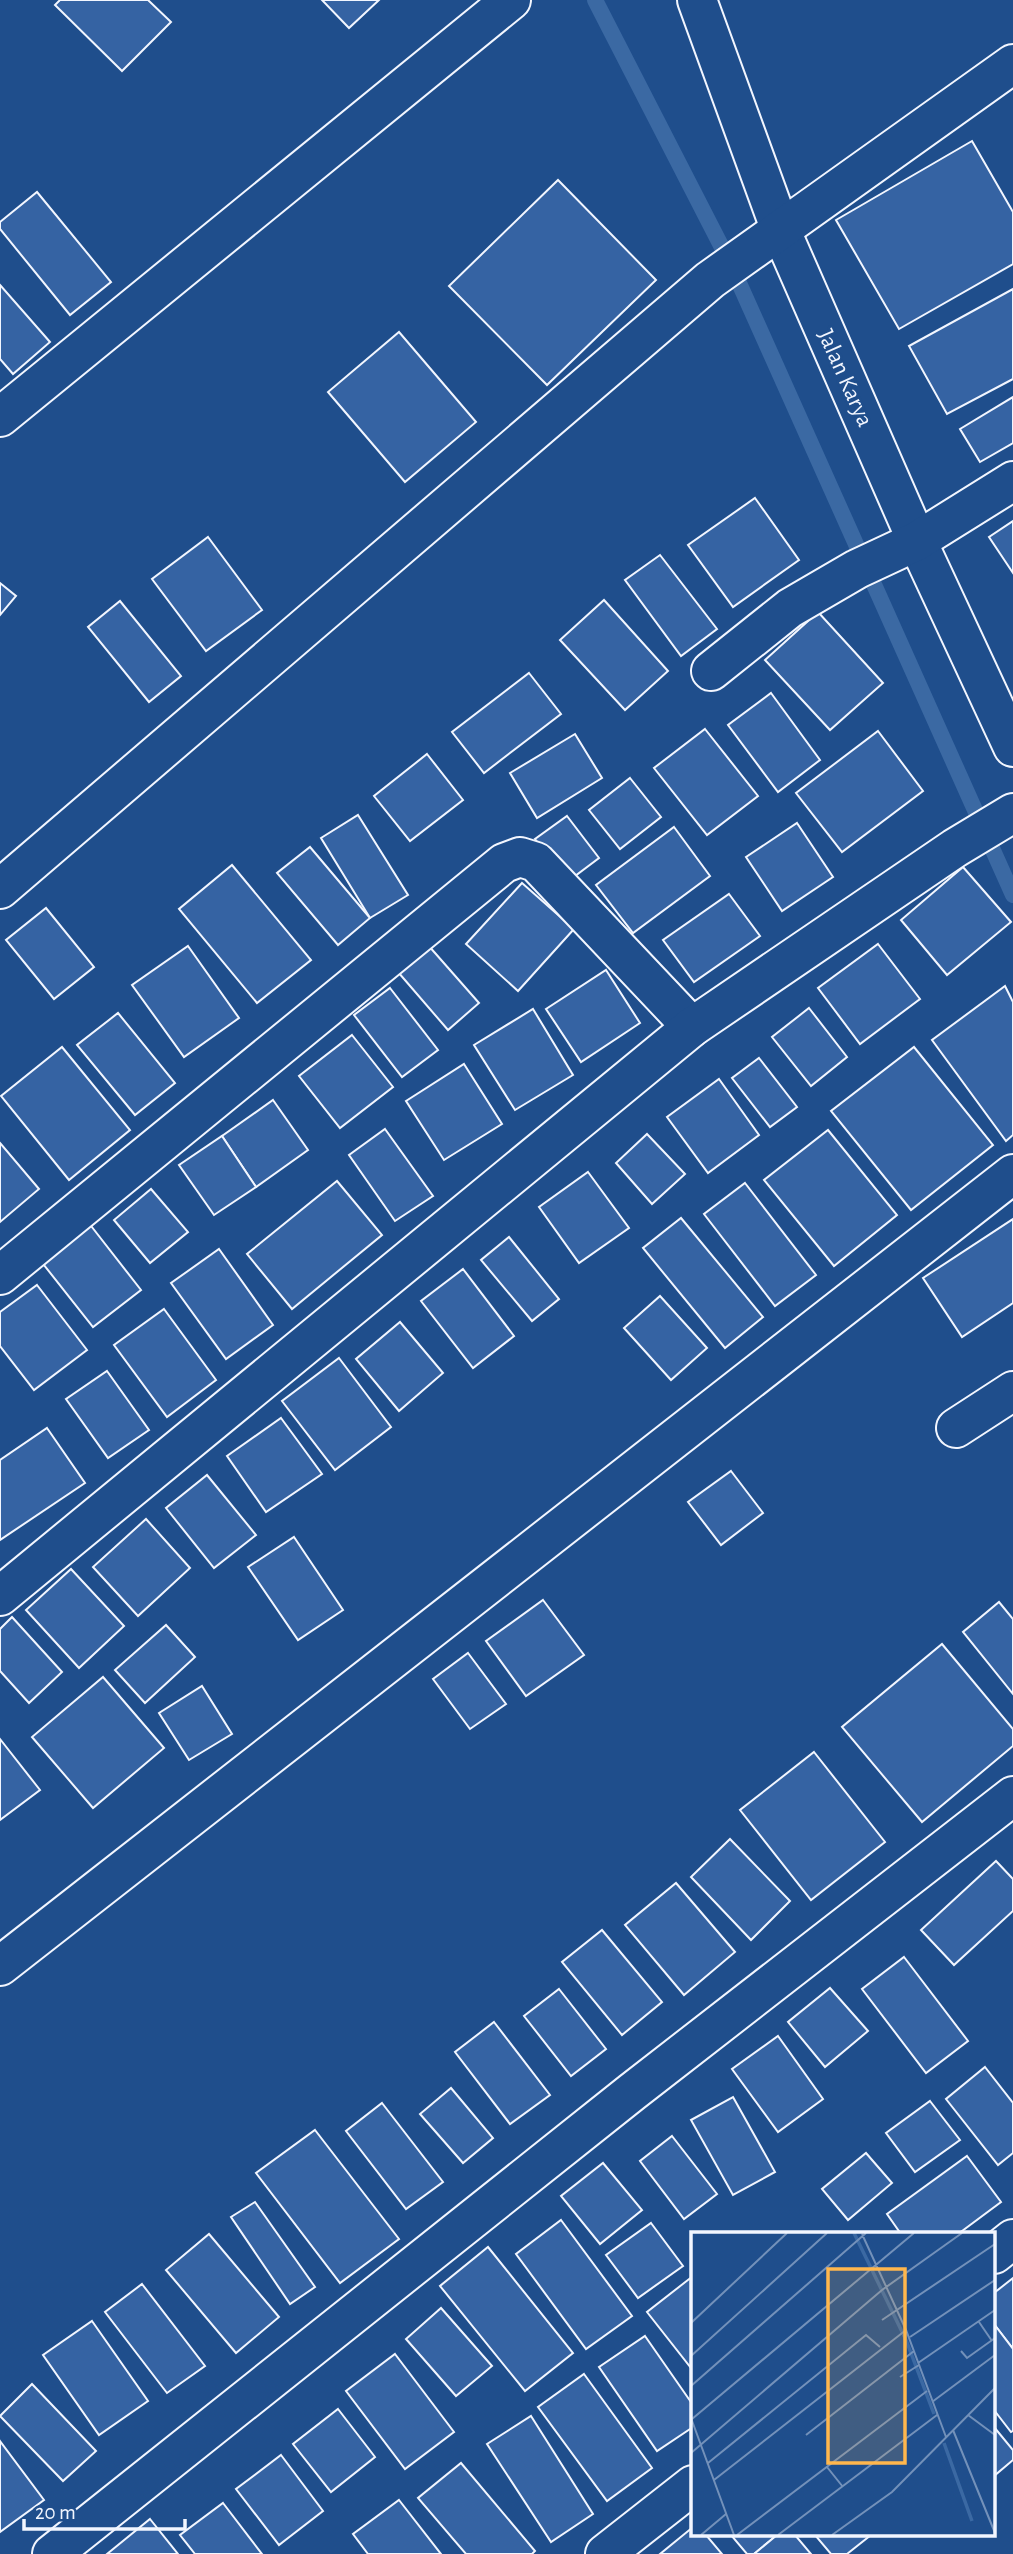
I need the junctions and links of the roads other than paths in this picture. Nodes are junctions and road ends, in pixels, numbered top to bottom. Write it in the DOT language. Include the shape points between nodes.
graph roads {
  1 [pos="511,0"];
  2 [pos="697,0"];
  3 [pos="1013,64"];
  4 [pos="768,240"];
  5 [pos="0,417"];
  6 [pos="1013,481"];
  7 [pos="917,541"];
  8 [pos="711,671"];
  9 [pos="1013,747"];
  10 [pos="1013,813"];
  11 [pos="0,890"];
  12 [pos="692,1027"];
  13 [pos="1013,1174"];
  14 [pos="0,1275"];
  15 [pos="1013,1391"];
  16 [pos="956,1428"];
  17 [pos="0,1596"];
  18 [pos="1013,1796"];
  19 [pos="0,1966"];
  20 [pos="1013,2239"];
  21 [pos="996,2252"];
  22 [pos="691,2487"];
  23 [pos="52,2554"];
  24 [pos="605,2554"];
  1 -- 5 [label="street"];
  2 -- 4 [label="street, Jalan Karya"];
  3 -- 4 [label="street"];
  4 -- 7 [label="street, Jalan Karya"];
  4 -- 11 [label="street" via="710,280"];
  6 -- 7 [label="street"];
  7 -- 8 [label="street" via="790,608"];
  7 -- 9 [label="street, Jalan Karya"];
  10 -- 12 [label="street"];
  12 -- 14 [label="street" via="536,862 520,857 504,863"];
  12 -- 17 [label="street"];
  13 -- 19 [label="street"];
  15 -- 16 [label="street"];
  18 -- 23 [label="street" via="632,2092"];
  20 -- 21 [label="street"];
  22 -- 24 [label="street"];
}
